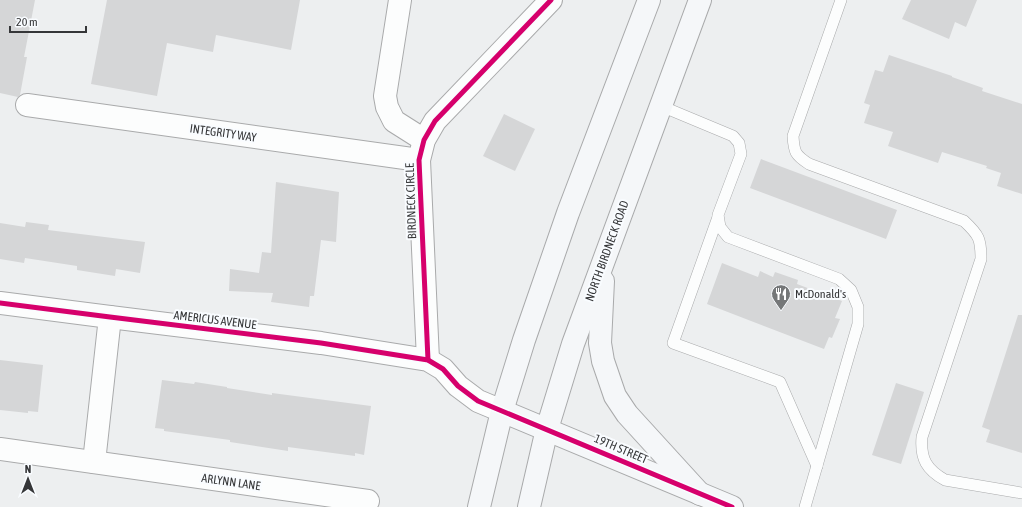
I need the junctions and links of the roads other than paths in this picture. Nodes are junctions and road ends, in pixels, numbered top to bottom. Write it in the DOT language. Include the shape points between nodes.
graph roads {
  1 [pos="400,0"];
  2 [pos="551,0"];
  3 [pos="649,0"];
  4 [pos="700,0"];
  5 [pos="841,0"];
  6 [pos="27,105"];
  7 [pos="661,106"];
  8 [pos="421,150"];
  9 [pos="718,215"];
  10 [pos="604,261"];
  11 [pos="0,302"];
  12 [pos="110,317"];
  13 [pos="428,360"];
  14 [pos="502,411"];
  15 [pos="547,429"];
  16 [pos="0,449"];
  17 [pos="94,462"];
  18 [pos="817,466"];
  19 [pos="700,494"];
  20 [pos="1022,494"];
  21 [pos="368,501"];
  22 [pos="479,507"];
  23 [pos="529,507"];
  24 [pos="732,507"];
  25 [pos="805,507"];
  1 -- 8 [label="street" via="385,96 387,108 394,121"];
  2 -- 8 [label="street" via="435,121"];
  3 -- 14 [label="main road" via="568,213"];
  4 -- 7 [label="main road, NORTH BIRDNECK ROAD"];
  5 -- 20 [label="lane" via="792,136 794,148 799,157 810,164 964,221 975,231 981,244 981,259 922,437 921,449 927,465 935,474 946,480"];
  6 -- 8 [label="street, INTEGRITY WAY"];
  7 -- 9 [label="lane" via="733,136 739,143 741,154"];
  7 -- 10 [label="main road, NORTH BIRDNECK ROAD"];
  8 -- 13 [label="street, BIRDNECK CIRCLE"];
  9 -- 18 [label="lane" via="673,343 780,382"];
  9 -- 18 [label="lane" via="720,227 728,237 839,279 851,290 858,307 858,324"];
  10 -- 15 [label="main road, NORTH BIRDNECK ROAD" via="573,344"];
  10 -- 19 [label="main road" via="600,343 603,361 615,396 627,414"];
  11 -- 12 [label="street, AMERICUS AVENUE"];
  12 -- 13 [label="street, AMERICUS AVENUE" via="321,343"];
  12 -- 17 [label="street"];
  13 -- 14 [label="street" via="443,369 458,386 478,401"];
  14 -- 15 [label="main road, 19TH STREET"];
  14 -- 22 [label="main road"];
  15 -- 19 [label="main road, 19TH STREET"];
  15 -- 23 [label="main road, NORTH BIRDNECK ROAD"];
  16 -- 17 [label="street, ARLYNN LANE"];
  17 -- 21 [label="street, ARLYNN LANE"];
  18 -- 25 [label="lane"];
  19 -- 24 [label="main road, 19TH STREET"];
}
